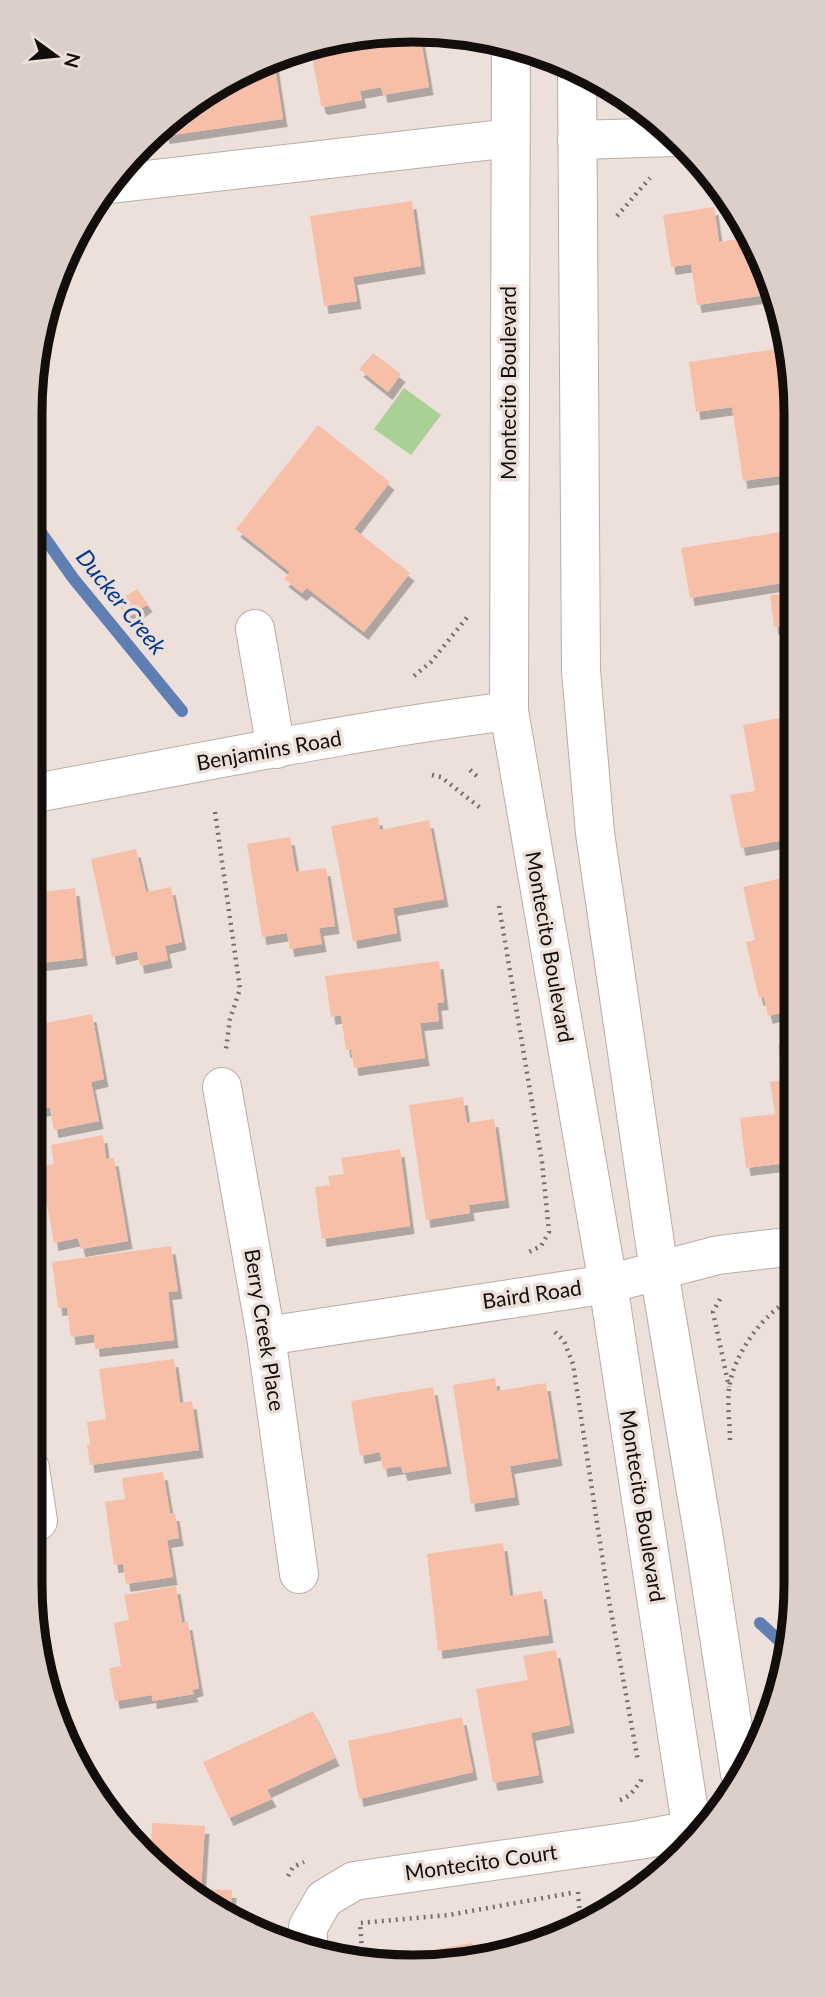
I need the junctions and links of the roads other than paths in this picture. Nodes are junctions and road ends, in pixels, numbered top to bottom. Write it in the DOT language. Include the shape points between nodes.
graph roads {
  1 [pos="511,56"];
  2 [pos="577,80"];
  3 [pos="661,137"];
  4 [pos="510,138"];
  5 [pos="577,140"];
  6 [pos="122,183"];
  7 [pos="255,629"];
  8 [pos="509,711"];
  9 [pos="276,749"];
  10 [pos="42,792"];
  11 [pos="222,1087"];
  12 [pos="784,1247"];
  13 [pos="659,1271"];
  14 [pos="608,1284"];
  15 [pos="267,1336"];
  16 [pos="299,1574"];
  17 [pos="738,1762"];
  18 [pos="691,1830"];
  19 [pos="686,1835"];
  20 [pos="308,1939"];
  1 -- 4 [label="main road, Montecito Boulevard"];
  2 -- 5 [label="main road"];
  3 -- 5 [label="main road"];
  4 -- 6 [label="main road"];
  4 -- 8 [label="main road, Montecito Boulevard"];
  5 -- 13 [label="main road" via="581,671 595,833"];
  7 -- 9 [label="main road"];
  8 -- 9 [label="main road, Benjamins Road"];
  8 -- 14 [label="main road, Montecito Boulevard"];
  9 -- 10 [label="main road, Benjamins Road"];
  11 -- 15 [label="main road, Berry Creek Place"];
  12 -- 13 [label="main road, Baird Road" via="718,1255"];
  13 -- 14 [label="main road, Baird Road"];
  13 -- 17 [label="main road"];
  14 -- 15 [label="main road, Baird Road"];
  14 -- 18 [label="main road, Montecito Boulevard"];
  15 -- 16 [label="main road, Berry Creek Place"];
  19 -- 20 [label="main road, Montecito Court" via="354,1881 324,1899 308,1927"];
}
